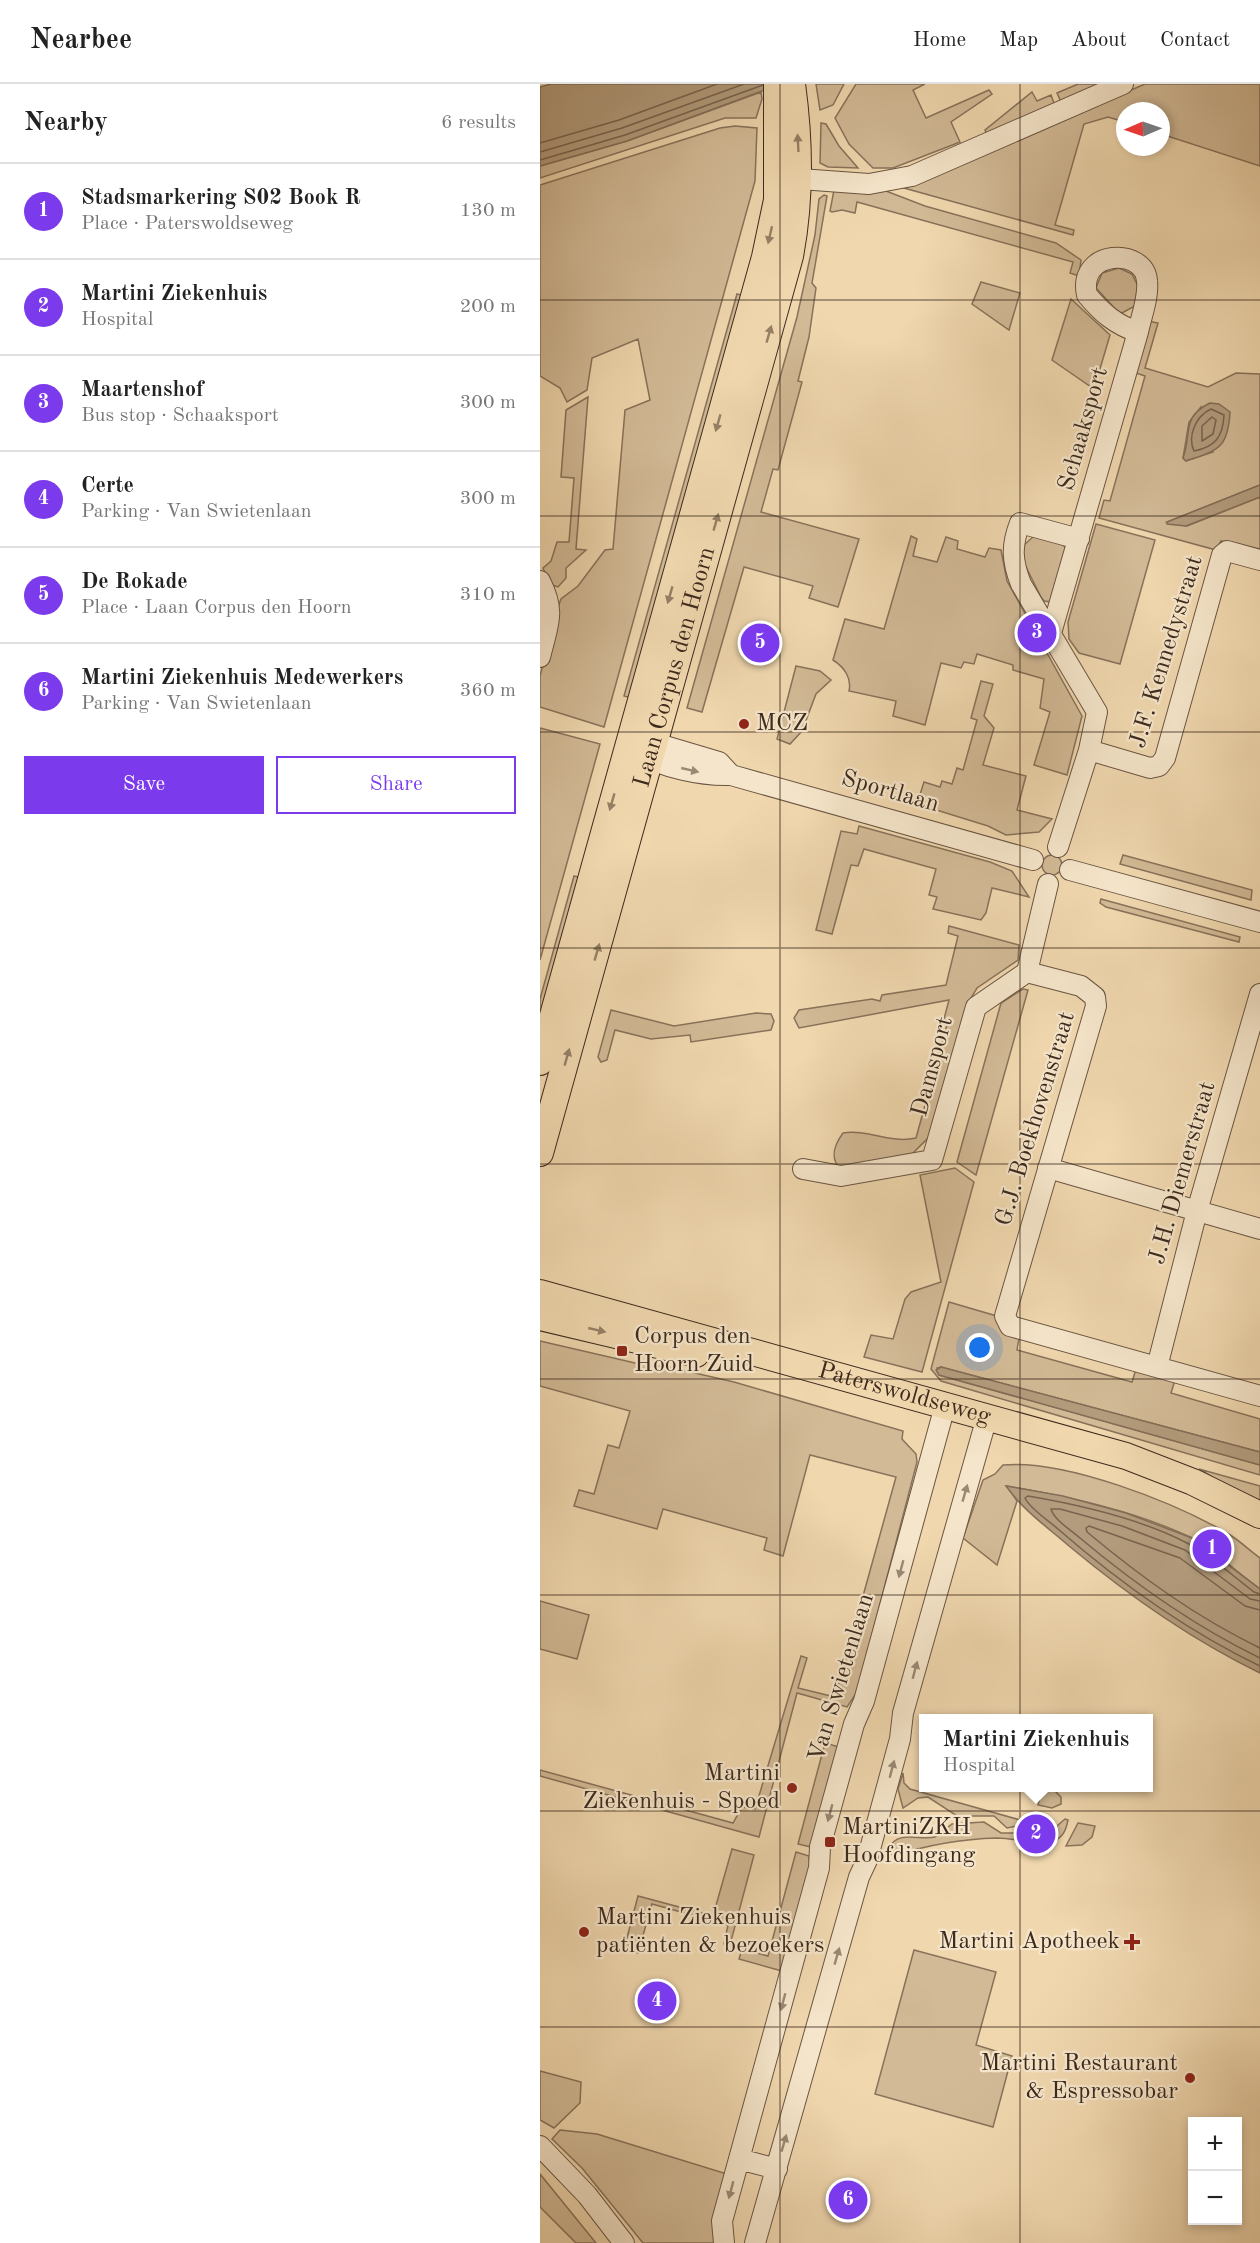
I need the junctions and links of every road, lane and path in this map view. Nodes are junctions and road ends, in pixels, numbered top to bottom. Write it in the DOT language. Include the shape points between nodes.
graph roads {
  1 [pos="1123,84"];
  2 [pos="782,85"];
  3 [pos="789,179"];
  4 [pos="1138,332"];
  5 [pos="1079,539"];
  6 [pos="1260,560"];
  7 [pos="540,581"];
  8 [pos="1051,633"];
  9 [pos="540,657"];
  10 [pos="628,746"];
  11 [pos="1089,750"];
  12 [pos="653,752"];
  13 [pos="1058,847"];
  14 [pos="1033,860"];
  15 [pos="1070,870"];
  16 [pos="1048,884"];
  17 [pos="1260,922"];
  18 [pos="1027,972"];
  19 [pos="1260,994"];
  20 [pos="540,1062"];
  21 [pos="547,1099"];
  22 [pos="540,1154"];
  23 [pos="1048,1168"];
  24 [pos="802,1169"];
  25 [pos="1197,1211"];
  26 [pos="1260,1229"];
  27 [pos="540,1293"];
  28 [pos="540,1317"];
  29 [pos="1157,1367"];
  30 [pos="1260,1396"];
  31 [pos="944,1413"];
  32 [pos="985,1424"];
  33 [pos="1260,1515"];
  34 [pos="1260,1534"];
  35 [pos="540,2146"];
  36 [pos="739,2159"];
  37 [pos="777,2169"];
  38 [pos="624,2243"];
  39 [pos="724,2243"];
  40 [pos="755,2243"];
  1 -- 3 [label="street" via="912,176 869,184"];
  2 -- 3 [label="main road, Laan Corpus den Hoorn"];
  3 -- 10 [label="main road, Laan Corpus den Hoorn, one-way" via="777,200 765,257"];
  12 -- 3 [label="main road, Laan Corpus den Hoorn, one-way" via="790,256"];
  4 -- 5 [label="street, Schaaksport"];
  5 -- 8 [label="street, Schaaksport"];
  5 -- 8 [label="street" via="1020,523 1014,537 1012,557 1016,571"];
  6 -- 11 [label="street, J.F. Kennedystraat" via="1227,551 1222,555 1165,758 1159,766 1150,768"];
  7 -- 9 [label="street" via="550,601"];
  8 -- 11 [label="street" via="1097,712"];
  10 -- 12 [label="street, Sportlaan"];
  10 -- 20 [label="main road, Laan Corpus den Hoorn, one-way"];
  11 -- 13 [label="street"];
  12 -- 14 [label="street, Sportlaan" via="719,762 731,775"];
  21 -- 12 [label="main road, Laan Corpus den Hoorn, one-way"];
  13 -- 14 [label="street" via="1046,847"];
  13 -- 15 [label="street" via="1069,856"];
  14 -- 16 [label="street" via="1036,875"];
  15 -- 16 [label="street" via="1063,880"];
  15 -- 17 [label="street"];
  16 -- 18 [label="street"];
  18 -- 23 [label="street, G.J. Boekhovenstraat" via="1081,986 1095,997 1096,1006"];
  18 -- 24 [label="street, Damsport" via="976,1007 932,1160 841,1176"];
  19 -- 25 [label="street, J.H. Diemerstraat"];
  21 -- 22 [label="main road, Laan Corpus den Hoorn"];
  23 -- 25 [label="street"];
  23 -- 29 [label="street, G.J. Boekhovenstraat" via="1005,1316 1010,1326"];
  25 -- 26 [label="street"];
  25 -- 29 [label="street, J.H. Diemerstraat"];
  27 -- 31 [label="main road, Paterswoldseweg"];
  28 -- 31 [label="main road, Paterswoldseweg, one-way"];
  29 -- 30 [label="street"];
  31 -- 32 [label="main road, Paterswoldseweg"];
  31 -- 36 [label="street, Van Swietenlaan, one-way" via="820,1847 819,1868"];
  32 -- 33 [label="main road, Paterswoldseweg" via="1160,1468"];
  32 -- 34 [label="main road, Paterswoldseweg" via="1154,1480 1218,1509"];
  37 -- 32 [label="street, one-way" via="855,1888 893,1768 903,1713"];
  35 -- 38 [label="street" via="587,2195"];
  36 -- 37 [label="street"];
  36 -- 39 [label="street, Van Swietenlaan, one-way" via="721,2228"];
  37 -- 40 [label="street"];
}
